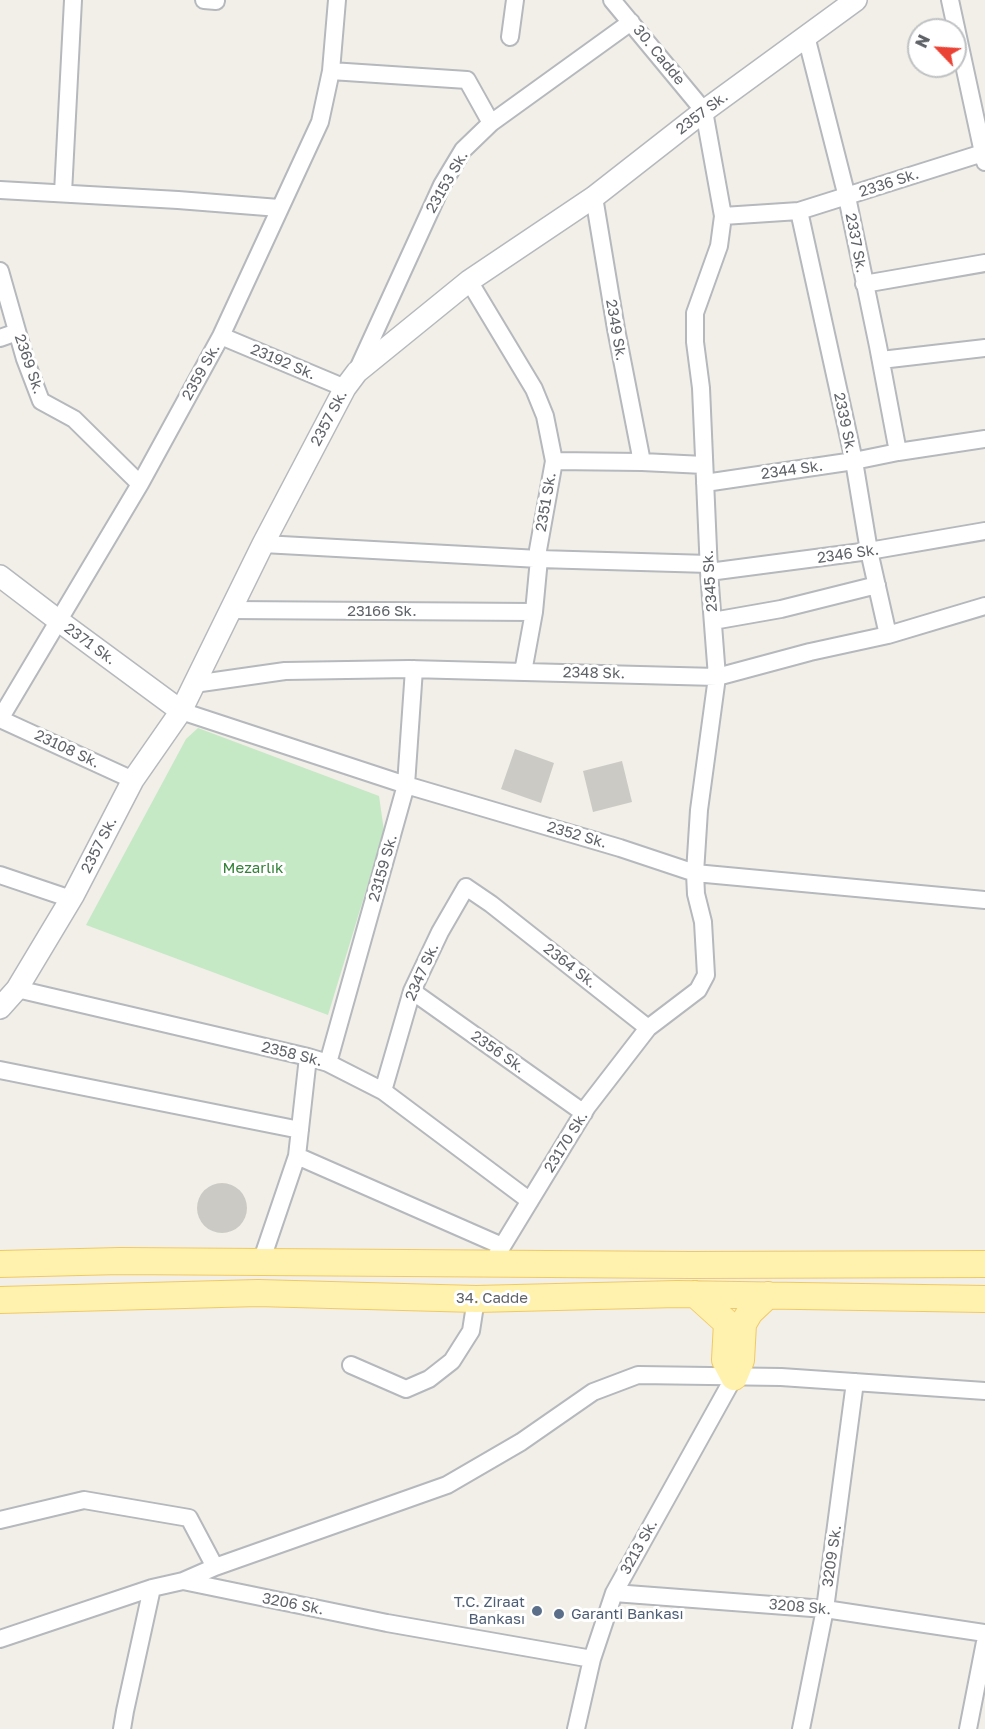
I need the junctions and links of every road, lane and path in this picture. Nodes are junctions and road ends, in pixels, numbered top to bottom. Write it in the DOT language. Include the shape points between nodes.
graph roads {
  1 [pos="73,0"];
  2 [pos="204,0"];
  3 [pos="337,0"];
  4 [pos="515,0"];
  5 [pos="612,0"];
  6 [pos="856,0"];
  7 [pos="950,0"];
  8 [pos="216,1"];
  9 [pos="632,22"];
  10 [pos="806,36"];
  11 [pos="510,38"];
  12 [pos="331,71"];
  13 [pos="704,111"];
  14 [pos="491,123"];
  15 [pos="984,158"];
  16 [pos="0,190"];
  17 [pos="63,193"];
  18 [pos="847,196"];
  19 [pos="594,197"];
  20 [pos="279,208"];
  21 [pos="799,211"];
  22 [pos="723,216"];
  23 [pos="985,263"];
  24 [pos="0,271"];
  25 [pos="469,281"];
  26 [pos="864,284"];
  27 [pos="18,332"];
  28 [pos="220,336"];
  29 [pos="0,338"];
  30 [pos="985,348"];
  31 [pos="881,360"];
  32 [pos="351,380"];
  33 [pos="985,439"];
  34 [pos="898,452"];
  35 [pos="554,461"];
  36 [pos="854,461"];
  37 [pos="642,462"];
  38 [pos="705,465"];
  39 [pos="705,483"];
  40 [pos="140,484"];
  41 [pos="985,531"];
  42 [pos="263,544"];
  43 [pos="869,551"];
  44 [pos="539,559"];
  45 [pos="709,568"];
  46 [pos="0,576"];
  47 [pos="877,585"];
  48 [pos="985,606"];
  49 [pos="230,610"];
  50 [pos="534,612"];
  51 [pos="58,621"];
  52 [pos="713,621"];
  53 [pos="888,635"];
  54 [pos="414,669"];
  55 [pos="524,672"];
  56 [pos="717,677"];
  57 [pos="194,684"];
  58 [pos="181,711"];
  59 [pos="0,719"];
  60 [pos="133,780"];
  61 [pos="406,785"];
  62 [pos="695,873"];
  63 [pos="0,875"];
  64 [pos="71,899"];
  65 [pos="985,900"];
  66 [pos="491,904"];
  67 [pos="17,989"];
  68 [pos="412,991"];
  69 [pos="0,1008"];
  70 [pos="648,1028"];
  71 [pos="308,1057"];
  72 [pos="328,1063"];
  73 [pos="0,1070"];
  74 [pos="383,1091"];
  75 [pos="584,1113"];
  76 [pos="300,1130"];
  77 [pos="297,1156"];
  78 [pos="530,1201"];
  79 [pos="497,1254"];
  80 [pos="261,1262"];
  81 [pos="0,1264"];
  82 [pos="985,1264"];
  83 [pos="695,1294"];
  84 [pos="768,1295"];
  85 [pos="476,1299"];
  86 [pos="985,1299"];
  87 [pos="0,1300"];
  88 [pos="735,1324"];
  89 [pos="351,1365"];
  90 [pos="734,1377"];
  91 [pos="855,1382"];
  92 [pos="985,1391"];
  93 [pos="0,1520"];
  94 [pos="215,1567"];
  95 [pos="183,1581"];
  96 [pos="152,1588"];
  97 [pos="614,1593"];
  98 [pos="825,1609"];
  99 [pos="985,1633"];
  100 [pos="0,1639"];
  101 [pos="985,1642"];
  102 [pos="592,1659"];
  103 [pos="122,1729"];
  104 [pos="576,1729"];
  105 [pos="801,1729"];
  106 [pos="968,1729"];
  1 -- 17 [label="street"];
  2 -- 8 [label="street"];
  3 -- 12 [label="street, 2359 Sk."];
  4 -- 11 [label="street"];
  5 -- 9 [label="street, 30. Cadde"];
  6 -- 10 [label="street, 2357 Sk."];
  7 -- 15 [label="street"];
  9 -- 13 [label="street, 30. Cadde"];
  9 -- 14 [label="street, 23153 Sk."];
  10 -- 13 [label="street, 2357 Sk."];
  10 -- 18 [label="street, 2337 Sk."];
  12 -- 14 [label="street" via="467,80"];
  12 -- 20 [label="street, 2359 Sk." via="320,122"];
  13 -- 19 [label="street, 2357 Sk."];
  13 -- 22 [label="street, 2345 Sk."];
  14 -- 32 [label="street, 23153 Sk." via="463,150 441,185"];
  15 -- 18 [label="street, 2336 Sk."];
  16 -- 17 [label="street"];
  17 -- 20 [label="street"];
  18 -- 21 [label="street, 2336 Sk."];
  18 -- 26 [label="street, 2337 Sk."];
  19 -- 25 [label="street, 2357 Sk."];
  19 -- 37 [label="street, 2349 Sk."];
  20 -- 28 [label="street, 2359 Sk."];
  21 -- 22 [label="street, 2336 Sk."];
  21 -- 36 [label="street, 2339 Sk."];
  22 -- 38 [label="street, 2345 Sk." via="719,246 695,313"];
  23 -- 26 [label="street"];
  24 -- 27 [label="street, 2369 Sk."];
  25 -- 32 [label="street, 2357 Sk."];
  25 -- 35 [label="street, 2351 Sk." via="534,389 545,416"];
  26 -- 31 [label="street, 2337 Sk."];
  27 -- 29 [label="street"];
  27 -- 40 [label="street, 2369 Sk." via="41,400 74,419"];
  28 -- 32 [label="street, 23192 Sk."];
  28 -- 40 [label="street, 2359 Sk."];
  30 -- 31 [label="street"];
  31 -- 34 [label="street, 2337 Sk."];
  32 -- 42 [label="street, 2357 Sk."];
  33 -- 34 [label="street, 2344 Sk."];
  34 -- 36 [label="street, 2344 Sk."];
  35 -- 37 [label="street"];
  35 -- 44 [label="street, 2351 Sk."];
  36 -- 39 [label="street, 2344 Sk."];
  36 -- 43 [label="street, 2339 Sk."];
  37 -- 38 [label="street"];
  38 -- 39 [label="street, 2345 Sk."];
  39 -- 45 [label="street, 2345 Sk."];
  40 -- 51 [label="street, 2359 Sk."];
  41 -- 43 [label="street, 2346 Sk."];
  42 -- 44 [label="street, 2346 Sk."];
  42 -- 49 [label="street, 2357 Sk."];
  43 -- 45 [label="street, 2346 Sk."];
  43 -- 47 [label="street, 2339 Sk."];
  44 -- 45 [label="street, 2346 Sk."];
  44 -- 50 [label="street, 2351 Sk."];
  45 -- 52 [label="street, 2345 Sk."];
  46 -- 51 [label="street, 2371 Sk."];
  47 -- 52 [label="street"];
  47 -- 53 [label="street, 2339 Sk."];
  48 -- 53 [label="street, 2348 Sk."];
  49 -- 50 [label="street, 23166 Sk."];
  49 -- 57 [label="street, 2357 Sk."];
  50 -- 55 [label="street, 2351 Sk."];
  51 -- 58 [label="street, 2371 Sk."];
  51 -- 59 [label="street, 2359 Sk."];
  52 -- 56 [label="street, 2345 Sk."];
  53 -- 56 [label="street, 2348 Sk."];
  54 -- 55 [label="street, 2348 Sk."];
  54 -- 57 [label="street, 2348 Sk." via="285,671"];
  54 -- 61 [label="street, 23159 Sk."];
  55 -- 56 [label="street, 2348 Sk."];
  56 -- 62 [label="street, 2345 Sk." via="699,810"];
  57 -- 58 [label="street, 2357 Sk."];
  58 -- 60 [label="street, 2357 Sk."];
  58 -- 61 [label="street, 2352 Sk."];
  59 -- 60 [label="street, 23108 Sk."];
  60 -- 64 [label="street, 2357 Sk."];
  61 -- 62 [label="street, 2352 Sk."];
  61 -- 72 [label="street, 23159 Sk."];
  62 -- 65 [label="street, 2352 Sk."];
  62 -- 70 [label="street, 2345 Sk." via="706,975 698,990"];
  63 -- 64 [label="street"];
  64 -- 67 [label="street, 2357 Sk."];
  66 -- 68 [label="street, 2347 Sk." via="466,887"];
  66 -- 70 [label="street, 2364 Sk."];
  67 -- 69 [label="street, 2357 Sk."];
  67 -- 71 [label="street, 2358 Sk."];
  68 -- 74 [label="street, 2347 Sk."];
  68 -- 75 [label="street, 2356 Sk."];
  70 -- 75 [label="street, 23170 Sk."];
  71 -- 72 [label="street, 2358 Sk."];
  71 -- 76 [label="street"];
  72 -- 74 [label="street, 2358 Sk."];
  73 -- 76 [label="street"];
  74 -- 78 [label="street, 2358 Sk."];
  75 -- 78 [label="street, 23170 Sk."];
  76 -- 77 [label="street"];
  77 -- 79 [label="street"];
  77 -- 80 [label="street"];
  78 -- 79 [label="street, 23170 Sk."];
  79 -- 80 [label="main road"];
  79 -- 82 [label="main road" via="691,1265"];
  80 -- 81 [label="main road"];
  83 -- 84 [label="main road, 34. Cadde"];
  83 -- 85 [label="main road, 34. Cadde"];
  83 -- 88 [label="main road"];
  84 -- 86 [label="main road, 34. Cadde"];
  84 -- 88 [label="main road"];
  85 -- 87 [label="main road, 34. Cadde" via="258,1293"];
  85 -- 89 [label="street" via="471,1331 452,1361 429,1379 406,1389"];
  88 -- 90 [label="main road" via="725,1360"];
  90 -- 91 [label="street"];
  90 -- 94 [label="street" via="638,1375 593,1392 521,1442 447,1485"];
  90 -- 97 [label="street, 3213 Sk."];
  91 -- 92 [label="street"];
  91 -- 98 [label="street, 3209 Sk."];
  93 -- 94 [label="street" via="84,1500 189,1518"];
  94 -- 95 [label="street"];
  95 -- 96 [label="street, 3206 Sk."];
  95 -- 102 [label="street, 3206 Sk." via="387,1623"];
  96 -- 100 [label="street, 3206 Sk."];
  96 -- 103 [label="street"];
  97 -- 98 [label="street, 3208 Sk."];
  97 -- 102 [label="street, 3213 Sk."];
  98 -- 99 [label="street, 3208 Sk."];
  98 -- 105 [label="street, 3209 Sk."];
  101 -- 106 [label="street"];
  102 -- 104 [label="street, 3213 Sk."];
}
